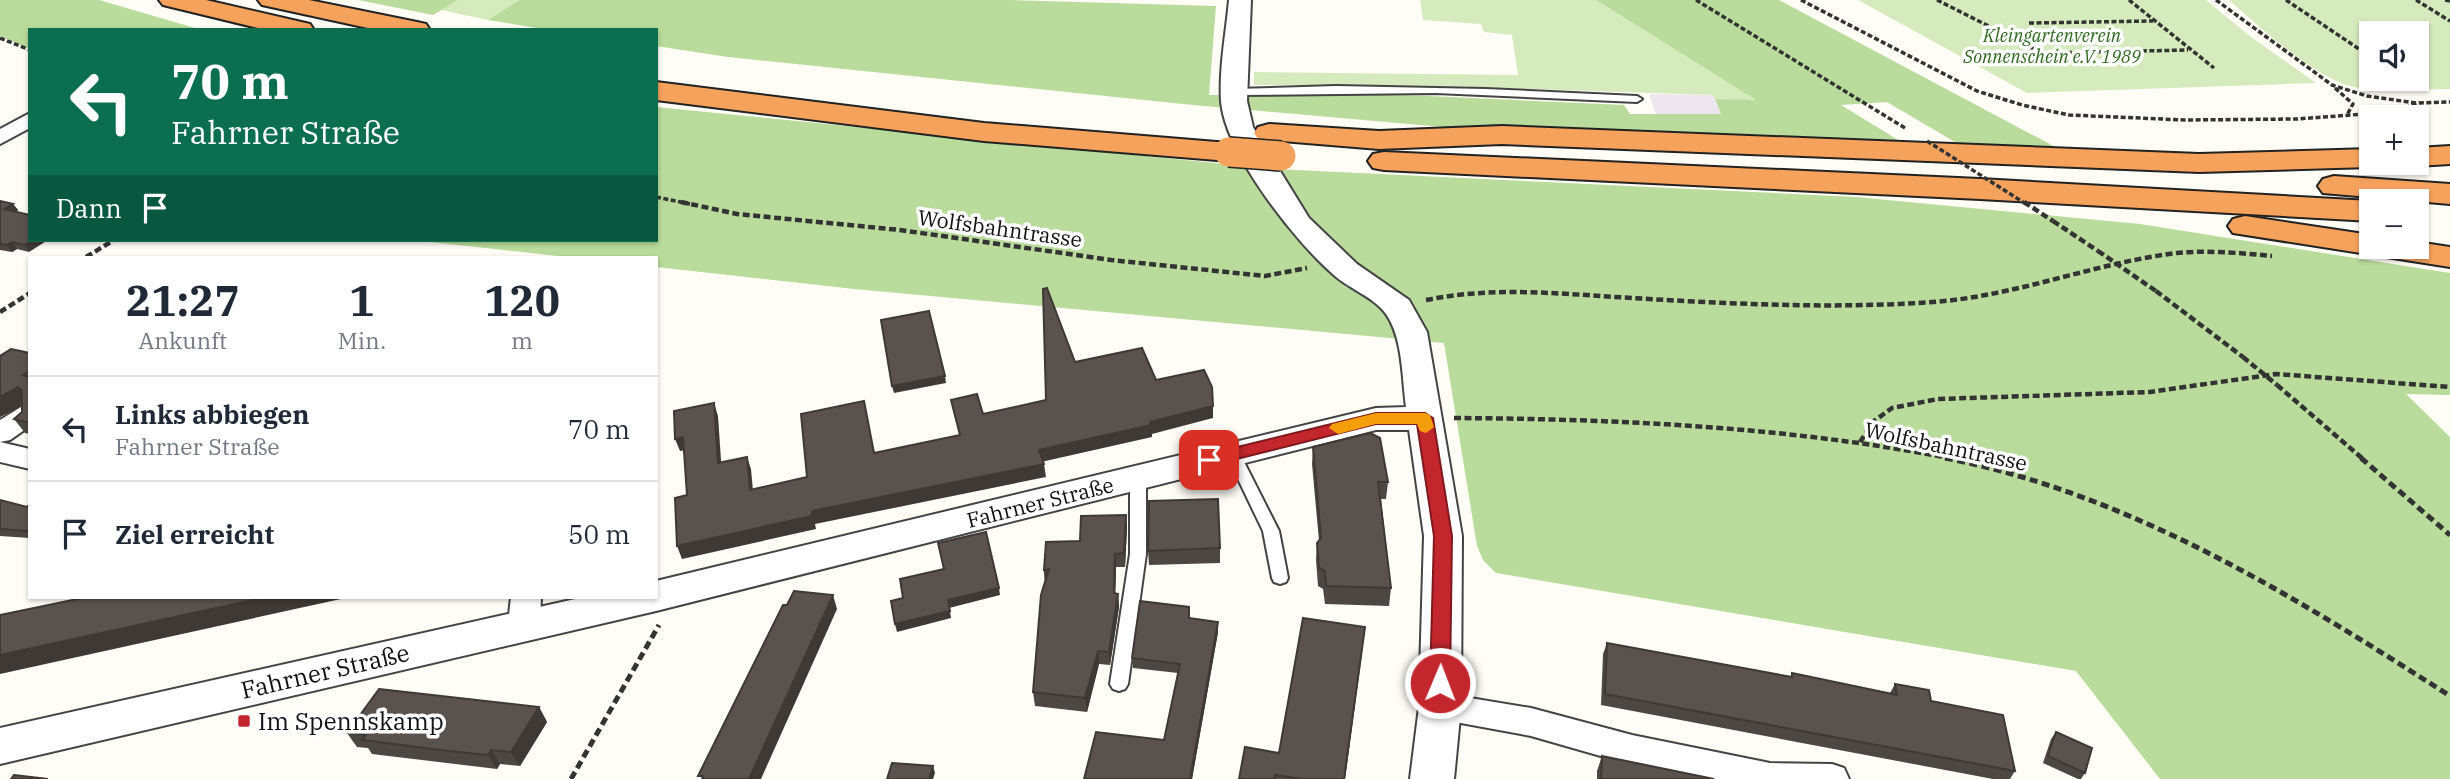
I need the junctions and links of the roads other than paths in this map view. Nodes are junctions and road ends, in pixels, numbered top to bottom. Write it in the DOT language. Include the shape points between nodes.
graph roads {
  1 [pos="172,0"];
  2 [pos="271,0"];
  3 [pos="1240,0"];
  4 [pos="292,28"];
  5 [pos="407,28"];
  6 [pos="658,70"];
  7 [pos="658,91"];
  8 [pos="1235,92"];
  9 [pos="1637,99"];
  10 [pos="28,120"];
  11 [pos="0,138"];
  12 [pos="1223,140"];
  13 [pos="1391,140"];
  14 [pos="1275,145"];
  15 [pos="2450,155"];
  16 [pos="2429,156"];
  17 [pos="2359,158"];
  18 [pos="1980,189"];
  19 [pos="2450,194"];
  20 [pos="2359,210"];
  21 [pos="2429,216"];
  22 [pos="2450,217"];
  23 [pos="2359,243"];
  24 [pos="2429,254"];
  25 [pos="2450,257"];
  26 [pos="28,414"];
  27 [pos="1425,418"];
  28 [pos="0,433"];
  29 [pos="0,452"];
  30 [pos="1233,454"];
  31 [pos="28,459"];
  32 [pos="1138,478"];
  33 [pos="1280,578"];
  34 [pos="662,594"];
  35 [pos="619,599"];
  36 [pos="525,610"];
  37 [pos="1119,684"];
  38 [pos="1440,707"];
  39 [pos="0,746"];
  40 [pos="1432,779"];
  41 [pos="1832,779"];
  1 -- 4 [label="highway"];
  2 -- 5 [label="highway"];
  3 -- 8 [label="street"];
  6 -- 12 [label="highway"];
  7 -- 12 [label="highway" via="984,132"];
  8 -- 9 [label="lane" via="1404,89"];
  8 -- 27 [label="street" via="1240,127 1298,223 1398,307 1411,332"];
  10 -- 11 [label="street"];
  12 -- 14 [label="highway, bridge"];
  13 -- 14 [label="highway"];
  13 -- 17 [label="highway" via="1502,135 2199,163"];
  13 -- 19 [label="highway" via="2215,178"];
  14 -- 18 [label="highway"];
  15 -- 16 [label="highway"];
  18 -- 20 [label="highway"];
  18 -- 23 [label="highway"];
  21 -- 22 [label="highway"];
  24 -- 25 [label="highway"];
  26 -- 28 [label="street"];
  27 -- 30 [label="street, Fahrner Straße" via="1376,419"];
  27 -- 38 [label="street" via="1443,536"];
  29 -- 31 [label="street"];
  30 -- 32 [label="street, Fahrner Straße"];
  30 -- 33 [label="lane" via="1271,531"];
  32 -- 34 [label="street, Fahrner Straße"];
  32 -- 37 [label="lane" via="1139,554"];
  35 -- 36 [label="street, Fahrner Straße"];
  36 -- 39 [label="street, Fahrner Straße"];
  38 -- 40 [label="street"];
  38 -- 41 [label="street" via="1531,722 1632,750 1770,778"];
}
